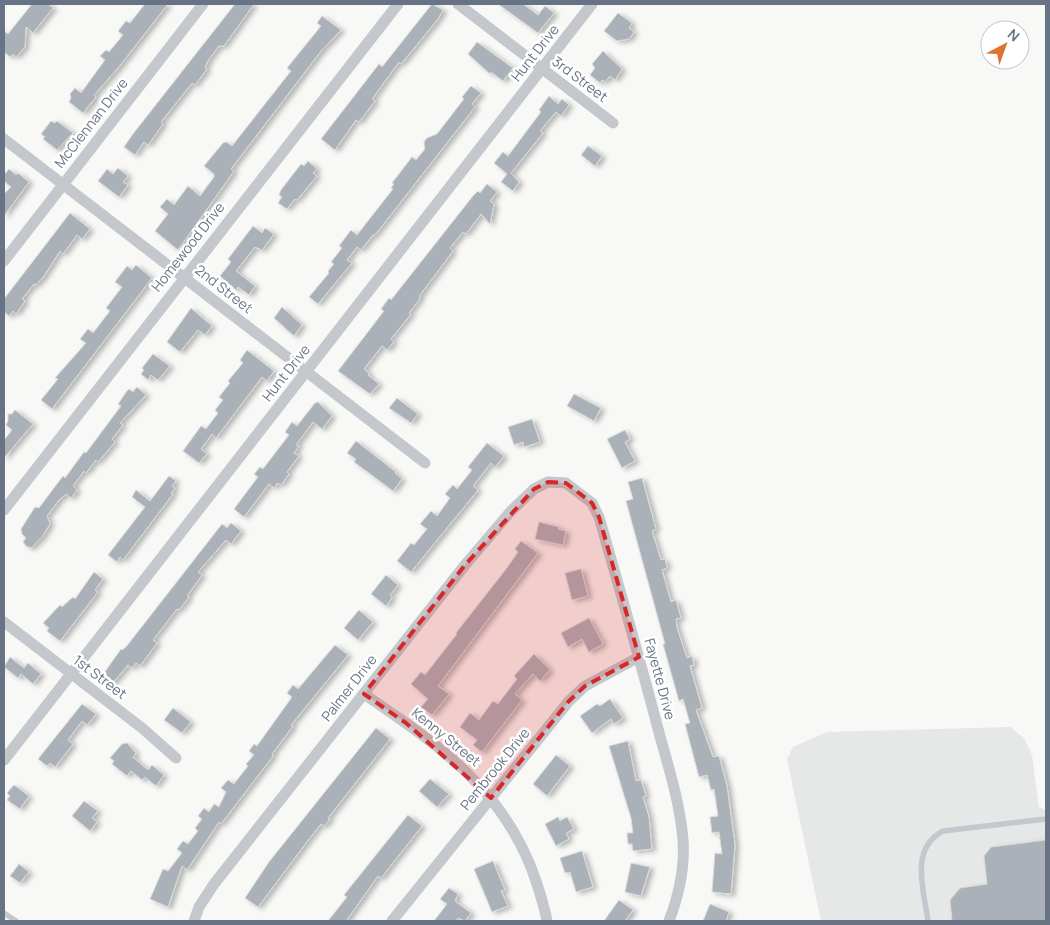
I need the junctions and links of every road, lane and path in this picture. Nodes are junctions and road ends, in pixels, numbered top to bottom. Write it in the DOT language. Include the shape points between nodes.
graph roads {
  1 [pos="203,4"];
  2 [pos="398,4"];
  3 [pos="458,4"];
  4 [pos="592,4"];
  5 [pos="542,70"];
  6 [pos="612,123"];
  7 [pos="4,139"];
  8 [pos="63,184"];
  9 [pos="4,261"];
  10 [pos="184,277"];
  11 [pos="306,372"];
  12 [pos="425,463"];
  13 [pos="542,484"];
  14 [pos="4,510"];
  15 [pos="4,622"];
  16 [pos="639,657"];
  17 [pos="71,674"];
  18 [pos="364,694"];
  19 [pos="176,758"];
  20 [pos="4,760"];
  21 [pos="491,798"];
  22 [pos="1046,819"];
  23 [pos="4,914"];
  24 [pos="16,921"];
  25 [pos="194,921"];
  26 [pos="392,921"];
  27 [pos="547,921"];
  28 [pos="669,921"];
  29 [pos="928,921"];
  1 -- 8 [label="street, McClennan Drive"];
  2 -- 10 [label="street, Homewood Drive"];
  3 -- 5 [label="street, 3rd Street"];
  4 -- 5 [label="street, Hunt Drive"];
  5 -- 6 [label="street, 3rd Street"];
  5 -- 11 [label="street, Hunt Drive"];
  7 -- 8 [label="street, 2nd Street"];
  8 -- 9 [label="street, McClennan Drive"];
  8 -- 10 [label="street, 2nd Street"];
  10 -- 11 [label="street, 2nd Street"];
  10 -- 14 [label="street, Homewood Drive"];
  11 -- 12 [label="street, 2nd Street"];
  11 -- 17 [label="street, Hunt Drive"];
  13 -- 16 [label="street, Fayette Drive" via="566,483 592,503 599,517"];
  13 -- 18 [label="street, Palmer Drive" via="511,511"];
  15 -- 17 [label="street, 1st Street"];
  16 -- 21 [label="street, Pembrook Drive" via="585,686 569,701"];
  16 -- 28 [label="street, Fayette Drive" via="676,797 683,840 683,874"];
  17 -- 19 [label="street, 1st Street"];
  17 -- 20 [label="street, Hunt Drive"];
  18 -- 21 [label="street, Kenny Street" via="437,747"];
  18 -- 25 [label="street, Palmer Drive" via="214,884"];
  21 -- 26 [label="street, Pembrook Drive"];
  21 -- 27 [label="street, Kenny Street" via="514,829 529,859"];
  22 -- 29 [label="lane" via="943,831 931,838 920,865"];
  23 -- 24 [label="lane"];
}
